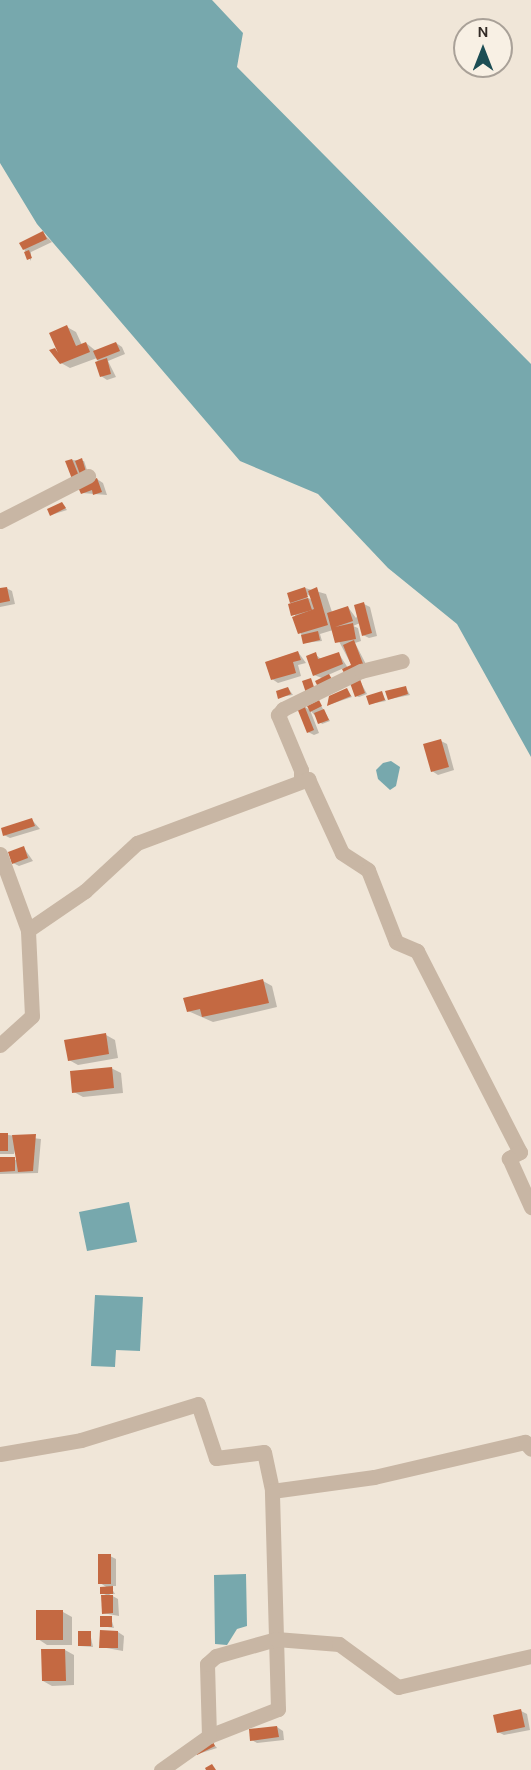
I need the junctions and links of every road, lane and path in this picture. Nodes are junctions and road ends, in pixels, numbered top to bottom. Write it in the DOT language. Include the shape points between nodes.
graph roads {
  1 [pos="88,476"];
  2 [pos="0,521"];
  3 [pos="402,661"];
  4 [pos="301,782"];
  5 [pos="0,855"];
  6 [pos="28,930"];
  7 [pos="0,1045"];
  8 [pos="531,1207"];
  9 [pos="531,1449"];
  10 [pos="0,1454"];
  11 [pos="272,1491"];
  12 [pos="276,1639"];
  13 [pos="531,1656"];
  14 [pos="209,1736"];
  15 [pos="161,1770"];
  1 -- 2 [label="street"];
  3 -- 4 [label="street" via="361,671 283,709 278,715 301,770"];
  4 -- 6 [label="street" via="137,843 85,891"];
  4 -- 8 [label="street" via="308,779 342,853 368,870 396,942 417,951 520,1152 509,1158"];
  5 -- 6 [label="street"];
  6 -- 7 [label="street" via="32,1016"];
  9 -- 11 [label="street" via="525,1442 374,1477"];
  10 -- 11 [label="street" via="81,1440 198,1404 216,1458 264,1452"];
  11 -- 12 [label="street"];
  12 -- 13 [label="street" via="342,1645 398,1687"];
  12 -- 14 [label="street" via="278,1709"];
  12 -- 14 [label="street" via="209,1661"];
  14 -- 15 [label="street"];
}
